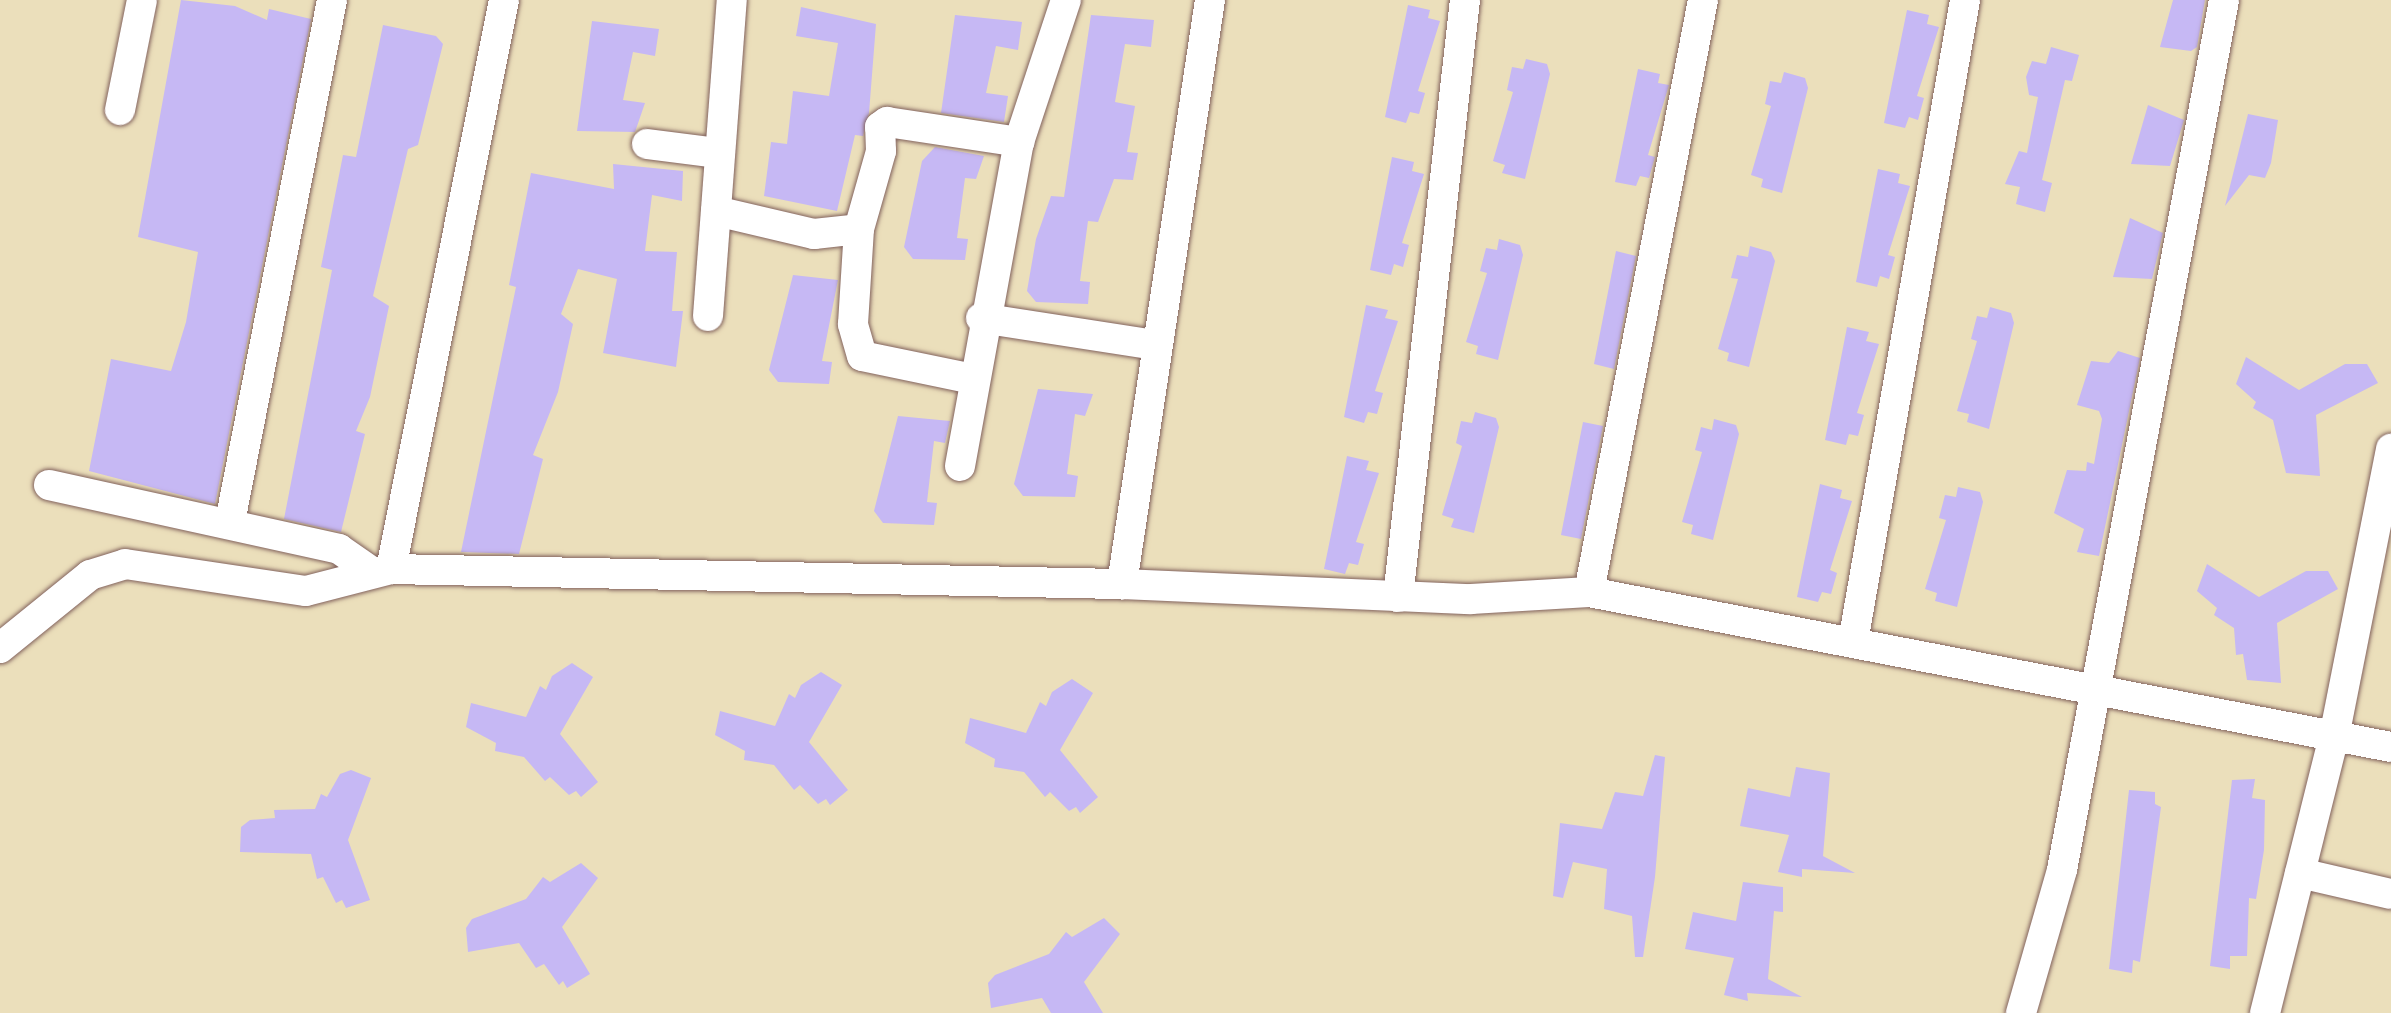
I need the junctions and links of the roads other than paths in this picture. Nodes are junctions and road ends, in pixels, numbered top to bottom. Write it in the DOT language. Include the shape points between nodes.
graph roads {
  1 [pos="142,0"];
  2 [pos="332,0"];
  3 [pos="504,0"];
  4 [pos="732,0"];
  5 [pos="1066,0"];
  6 [pos="1209,0"];
  7 [pos="1465,0"];
  8 [pos="1703,0"];
  9 [pos="1965,0"];
  10 [pos="2224,0"];
  11 [pos="120,110"];
  12 [pos="1018,142"];
  13 [pos="647,144"];
  14 [pos="717,152"];
  15 [pos="716,211"];
  16 [pos="859,229"];
  17 [pos="708,316"];
  18 [pos="982,318"];
  19 [pos="1155,345"];
  20 [pos="973,379"];
  21 [pos="2391,449"];
  22 [pos="960,466"];
  23 [pos="49,485"];
  24 [pos="2384,519"];
  25 [pos="230,522"];
  26 [pos="381,570"];
  27 [pos="1122,584"];
  28 [pos="1589,592"];
  29 [pos="1398,597"];
  30 [pos="1853,642"];
  31 [pos="0,648"];
  32 [pos="2095,687"];
  33 [pos="2334,737"];
  34 [pos="2391,747"];
  35 [pos="2300,873"];
  36 [pos="2391,894"];
  37 [pos="2021,1013"];
  38 [pos="2265,1013"];
  1 -- 11 [label="street"];
  2 -- 25 [label="street"];
  3 -- 26 [label="street"];
  4 -- 14 [label="street"];
  5 -- 12 [label="street"];
  6 -- 19 [label="street"];
  7 -- 29 [label="street"];
  8 -- 28 [label="street"];
  9 -- 30 [label="street"];
  10 -- 32 [label="street"];
  12 -- 16 [label="street" via="887,122 880,127 881,151"];
  12 -- 18 [label="street"];
  13 -- 14 [label="street"];
  14 -- 15 [label="street"];
  15 -- 16 [label="street" via="814,234"];
  15 -- 17 [label="street"];
  16 -- 20 [label="street" via="853,324 862,356"];
  18 -- 19 [label="street"];
  18 -- 20 [label="street"];
  19 -- 27 [label="street"];
  20 -- 22 [label="street"];
  21 -- 24 [label="street"];
  23 -- 25 [label="street"];
  24 -- 33 [label="street"];
  25 -- 26 [label="street" via="339,549"];
  26 -- 27 [label="street"];
  26 -- 31 [label="street" via="348,584 299,591 159,567 106,567"];
  27 -- 29 [label="street"];
  28 -- 29 [label="street"];
  28 -- 30 [label="street"];
  30 -- 32 [label="street"];
  32 -- 33 [label="street"];
  32 -- 37 [label="street" via="2062,870"];
  33 -- 34 [label="street"];
  33 -- 35 [label="street"];
  35 -- 36 [label="street"];
  35 -- 38 [label="street"];
}
